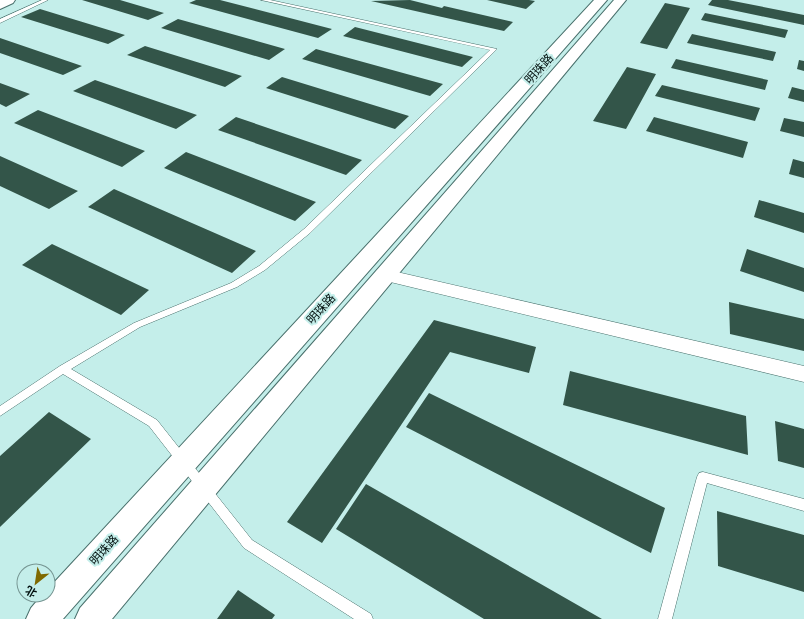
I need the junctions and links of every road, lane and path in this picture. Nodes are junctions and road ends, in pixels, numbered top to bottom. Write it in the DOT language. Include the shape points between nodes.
graph roads {
  1 [pos="8,0"];
  2 [pos="46,0"];
  3 [pos="263,0"];
  4 [pos="601,0"];
  5 [pos="620,0"];
  6 [pos="0,6"];
  7 [pos="0,21"];
  8 [pos="384,275"];
  9 [pos="63,369"];
  10 [pos="804,374"];
  11 [pos="0,412"];
  12 [pos="184,462"];
  13 [pos="204,487"];
  14 [pos="804,505"];
  15 [pos="42,619"];
  16 [pos="91,619"];
  17 [pos="366,619"];
  18 [pos="665,619"];
  1 -- 6 [label="street"];
  2 -- 7 [label="lane"];
  3 -- 9 [label="lane" via="494,49 307,231 262,268 234,285 137,325"];
  4 -- 12 [label="street, 明珠路"];
  5 -- 8 [label="street, 明珠路"];
  8 -- 10 [label="street"];
  8 -- 13 [label="street, 明珠路"];
  9 -- 11 [label="lane"];
  9 -- 12 [label="lane" via="153,423"];
  12 -- 13 [label="lane"];
  12 -- 15 [label="street, 明珠路"];
  13 -- 16 [label="street, 明珠路"];
  13 -- 17 [label="lane" via="248,544"];
  14 -- 18 [label="lane" via="703,477"];
}
